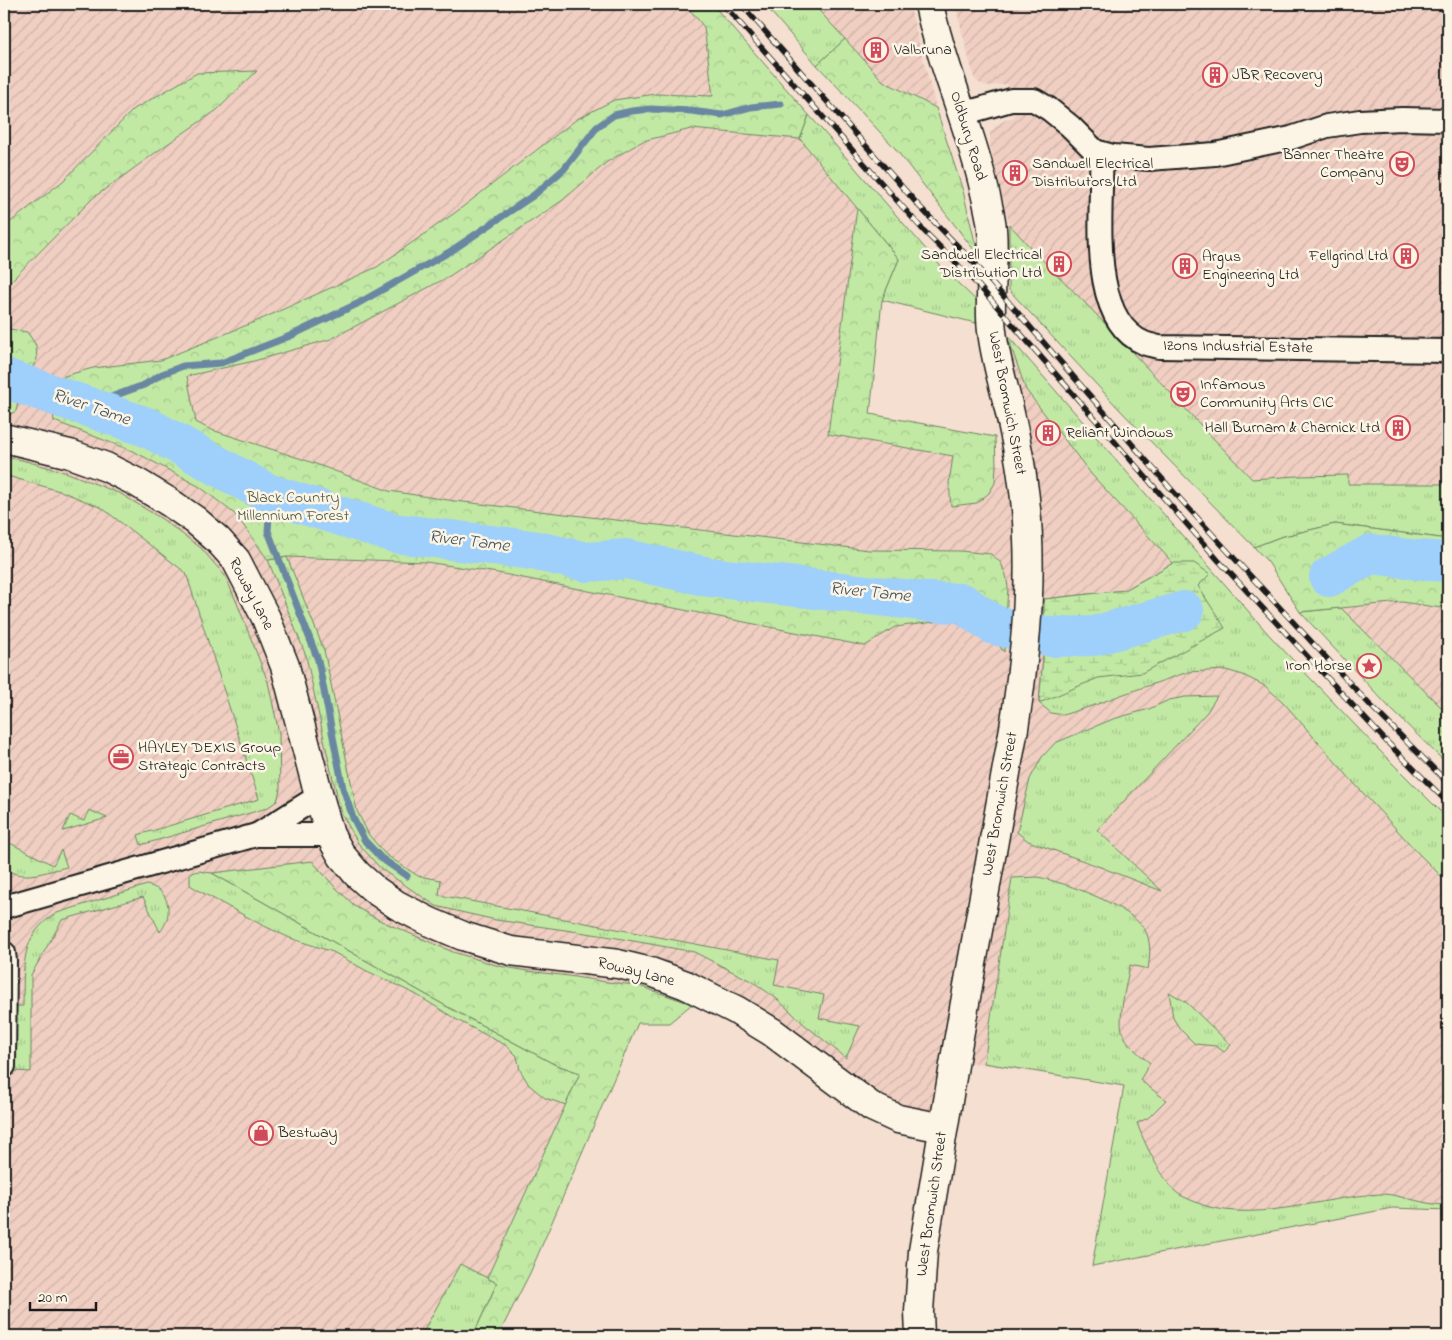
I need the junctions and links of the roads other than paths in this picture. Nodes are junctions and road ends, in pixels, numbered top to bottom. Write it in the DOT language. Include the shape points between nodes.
graph roads {
  1 [pos="929,4"];
  2 [pos="962,114"];
  3 [pos="1448,120"];
  4 [pos="1101,153"];
  5 [pos="992,271"];
  6 [pos="1448,351"];
  7 [pos="4,438"];
  8 [pos="319,796"];
  9 [pos="256,835"];
  10 [pos="330,835"];
  11 [pos="4,907"];
  12 [pos="4,953"];
  13 [pos="4,1066"];
  14 [pos="943,1128"];
  15 [pos="920,1336"];
  1 -- 2 [label="main road, Oldbury Road"];
  2 -- 4 [label="street" via="1011,100 1034,100"];
  2 -- 5 [label="main road, Oldbury Road" via="989,213"];
  3 -- 4 [label="street" via="1360,121 1206,155 1149,159"];
  4 -- 6 [label="street, Izons Industrial Estate" via="1100,220 1105,288 1117,319 1129,334 1144,344"];
  5 -- 14 [label="main road, West Bromwich Street" via="995,354 1017,443 1026,504 1026,641 1014,728"];
  7 -- 8 [label="main road, Roway Lane" via="70,454 136,482 195,520 236,560 266,618 285,666"];
  8 -- 9 [label="street"];
  8 -- 10 [label="main road, Roway Lane"];
  9 -- 10 [label="street"];
  9 -- 11 [label="street"];
  10 -- 14 [label="main road, Roway Lane" via="357,874 397,905 430,922 511,951 618,964 686,985 772,1032 872,1107 898,1119"];
  12 -- 13 [label="street"];
  14 -- 15 [label="main road, West Bromwich Street" via="923,1251"];
}
